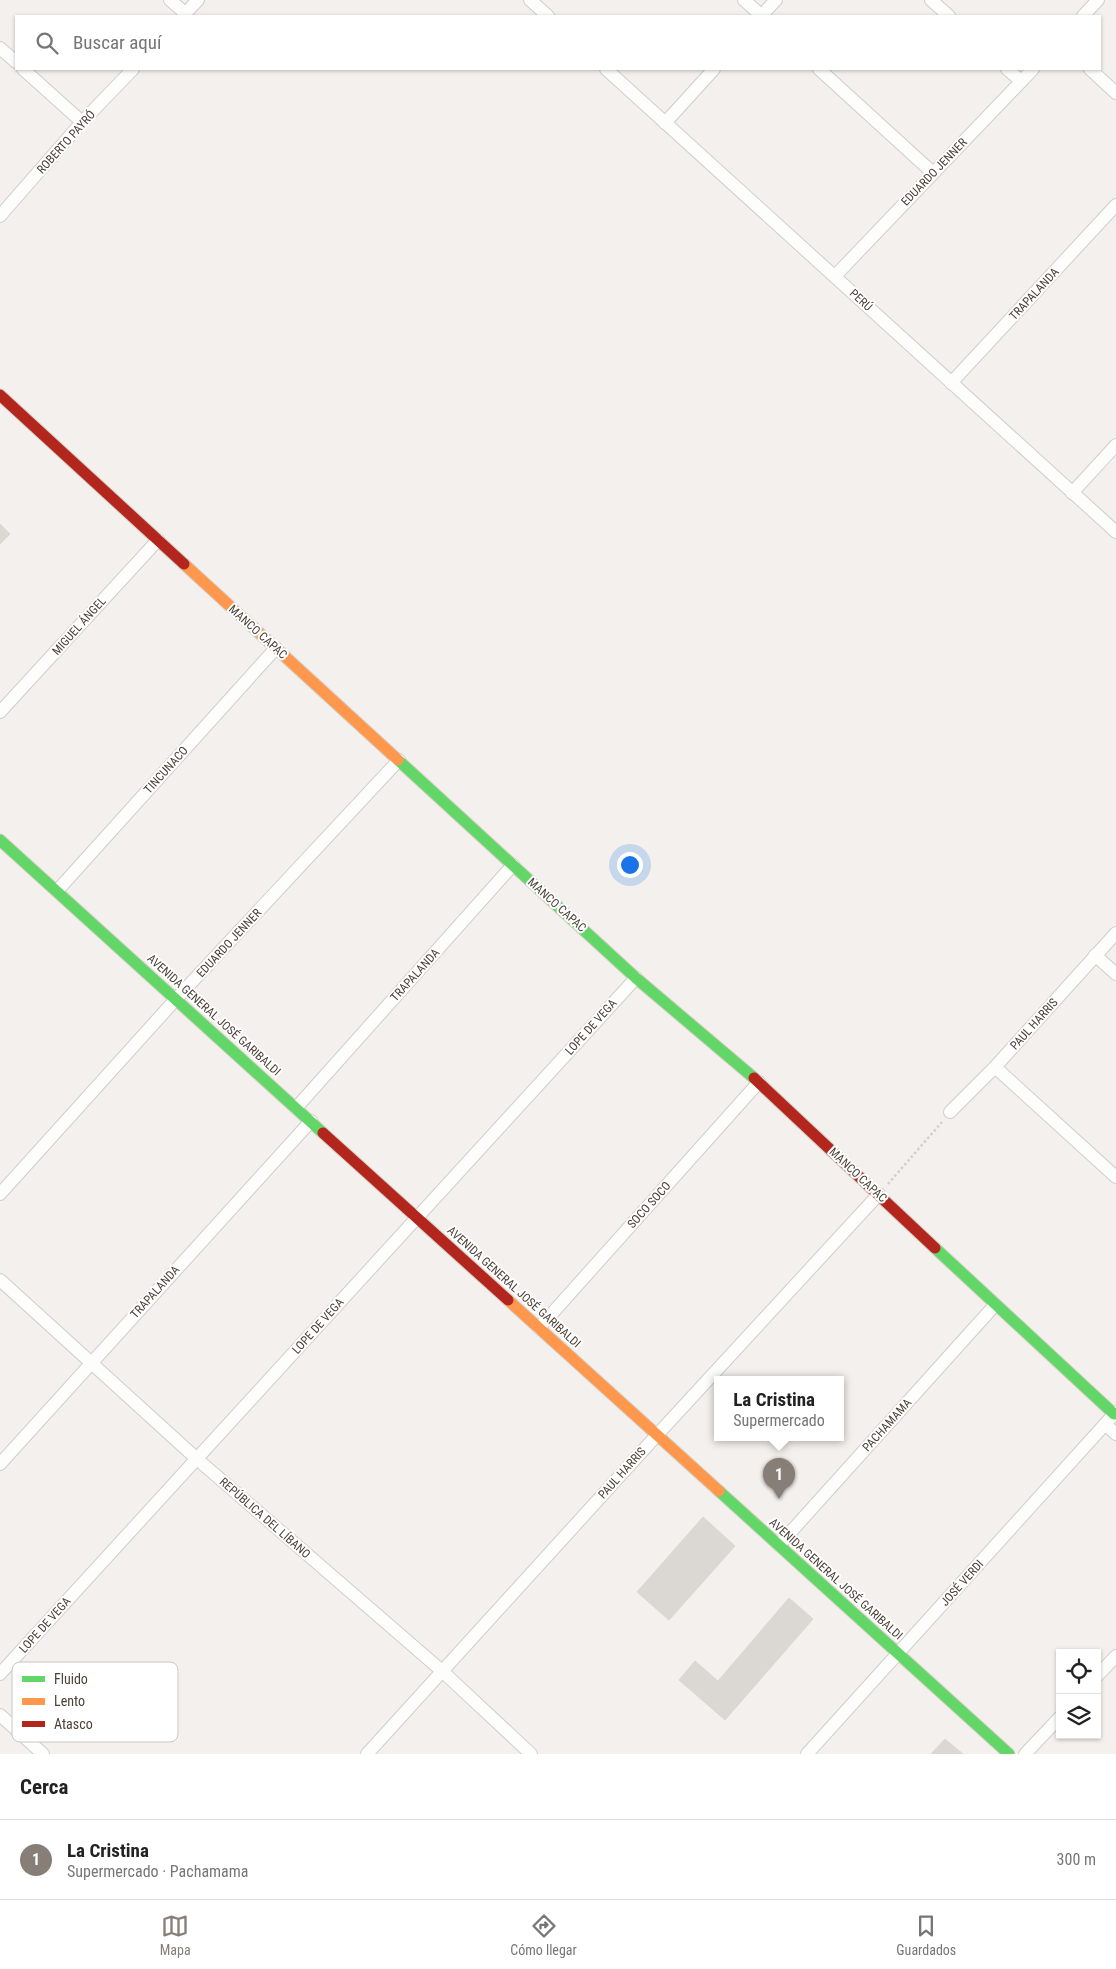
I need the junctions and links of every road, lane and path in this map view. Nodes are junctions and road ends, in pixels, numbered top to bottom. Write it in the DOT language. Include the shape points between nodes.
graph roads {
  1 [pos="170,0"];
  2 [pos="198,0"];
  3 [pos="530,0"];
  4 [pos="744,0"];
  5 [pos="776,0"];
  6 [pos="931,0"];
  7 [pos="1098,0"];
  8 [pos="184,15"];
  9 [pos="547,15"];
  10 [pos="761,15"];
  11 [pos="763,15"];
  12 [pos="948,15"];
  13 [pos="1084,15"];
  14 [pos="0,48"];
  15 [pos="15,61"];
  16 [pos="24,70"];
  17 [pos="132,70"];
  18 [pos="607,70"];
  19 [pos="713,70"];
  20 [pos="821,70"];
  21 [pos="1008,70"];
  22 [pos="1032,70"];
  23 [pos="1091,70"];
  24 [pos="1021,81"];
  25 [pos="1116,93"];
  26 [pos="82,122"];
  27 [pos="665,123"];
  28 [pos="933,173"];
  29 [pos="1116,205"];
  30 [pos="0,216"];
  31 [pos="835,276"];
  32 [pos="951,382"];
  33 [pos="0,395"];
  34 [pos="1116,445"];
  35 [pos="1072,493"];
  36 [pos="1116,532"];
  37 [pos="158,540"];
  38 [pos="276,648"];
  39 [pos="0,712"];
  40 [pos="399,760"];
  41 [pos="0,840"];
  42 [pos="513,865"];
  43 [pos="57,892"];
  44 [pos="1116,933"];
  45 [pos="1095,955"];
  46 [pos="1116,974"];
  47 [pos="636,978"];
  48 [pos="176,999"];
  49 [pos="995,1067"];
  50 [pos="759,1082"];
  51 [pos="296,1108"];
  52 [pos="950,1112"];
  53 [pos="311,1121"];
  54 [pos="1116,1177"];
  55 [pos="0,1194"];
  56 [pos="879,1194"];
  57 [pos="417,1218"];
  58 [pos="0,1280"];
  59 [pos="994,1306"];
  60 [pos="539,1328"];
  61 [pos="91,1364"];
  62 [pos="1115,1413"];
  63 [pos="1106,1425"];
  64 [pos="1116,1434"];
  65 [pos="657,1435"];
  66 [pos="197,1459"];
  67 [pos="0,1464"];
  68 [pos="778,1545"];
  69 [pos="898,1654"];
  70 [pos="1116,1656"];
  71 [pos="442,1671"];
  72 [pos="1101,1672"];
  73 [pos="0,1674"];
  74 [pos="0,1715"];
  75 [pos="1056,1721"];
  76 [pos="12,1726"];
  77 [pos="29,1742"];
  78 [pos="42,1754"];
  79 [pos="367,1754"];
  80 [pos="531,1754"];
  81 [pos="808,1754"];
  82 [pos="1009,1754"];
  83 [pos="1025,1754"];
  1 -- 8 [label="street"];
  2 -- 8 [label="street"];
  3 -- 9 [label="street"];
  4 -- 10 [label="street"];
  5 -- 11 [label="street"];
  6 -- 12 [label="street"];
  7 -- 13 [label="street"];
  14 -- 15 [label="street"];
  16 -- 26 [label="street"];
  17 -- 26 [label="street, ROBERTO PAYRÓ"];
  18 -- 27 [label="street, PERÚ"];
  19 -- 27 [label="street"];
  20 -- 28 [label="street"];
  21 -- 24 [label="street"];
  22 -- 24 [label="street, EDUARDO JENNER"];
  23 -- 25 [label="street"];
  24 -- 28 [label="street, EDUARDO JENNER"];
  26 -- 30 [label="street, ROBERTO PAYRÓ"];
  27 -- 31 [label="street, PERÚ"];
  28 -- 31 [label="street, EDUARDO JENNER"];
  29 -- 32 [label="street, TRAPALANDA"];
  31 -- 32 [label="street, PERÚ"];
  32 -- 35 [label="street, PERÚ"];
  33 -- 37 [label="street, MANCO CAPAC"];
  34 -- 35 [label="street"];
  35 -- 36 [label="street, PERÚ"];
  37 -- 38 [label="street, MANCO CAPAC"];
  37 -- 39 [label="street, MIGUEL ÁNGEL"];
  38 -- 40 [label="street, MANCO CAPAC"];
  38 -- 43 [label="street, TINCUNACO"];
  40 -- 42 [label="street, MANCO CAPAC"];
  40 -- 48 [label="street, EDUARDO JENNER"];
  41 -- 43 [label="street, AVENIDA GENERAL JOSÉ GARIBALDI"];
  42 -- 47 [label="street, MANCO CAPAC"];
  42 -- 51 [label="street, TRAPALANDA"];
  43 -- 48 [label="street, AVENIDA GENERAL JOSÉ GARIBALDI"];
  44 -- 45 [label="street, PAUL HARRIS"];
  45 -- 46 [label="street"];
  45 -- 49 [label="street, PAUL HARRIS"];
  47 -- 50 [label="street, MANCO CAPAC"];
  47 -- 57 [label="street, LOPE DE VEGA"];
  48 -- 51 [label="street, AVENIDA GENERAL JOSÉ GARIBALDI"];
  48 -- 55 [label="street, EDUARDO JENNER"];
  49 -- 52 [label="street, PAUL HARRIS"];
  49 -- 54 [label="street"];
  50 -- 56 [label="street, MANCO CAPAC"];
  50 -- 60 [label="street, SOCO SOCO"];
  51 -- 53 [label="street, AVENIDA GENERAL JOSÉ GARIBALDI"];
  52 -- 56 [label="path"];
  53 -- 57 [label="street, AVENIDA GENERAL JOSÉ GARIBALDI"];
  53 -- 61 [label="street, TRAPALANDA"];
  56 -- 59 [label="street, MANCO CAPAC"];
  56 -- 65 [label="street, PAUL HARRIS"];
  57 -- 60 [label="street, AVENIDA GENERAL JOSÉ GARIBALDI"];
  57 -- 66 [label="street, LOPE DE VEGA"];
  58 -- 61 [label="street, REPÚBLICA DEL LÍBANO"];
  59 -- 62 [label="street, MANCO CAPAC"];
  59 -- 68 [label="street, PACHAMAMA"];
  60 -- 65 [label="street, AVENIDA GENERAL JOSÉ GARIBALDI"];
  61 -- 66 [label="street, REPÚBLICA DEL LÍBANO"];
  61 -- 67 [label="street, TRAPALANDA"];
  62 -- 63 [label="street, JOSÉ VERDI"];
  63 -- 64 [label="street"];
  63 -- 69 [label="street, JOSÉ VERDI"];
  65 -- 68 [label="street, AVENIDA GENERAL JOSÉ GARIBALDI"];
  65 -- 71 [label="street, PAUL HARRIS"];
  66 -- 71 [label="street, REPÚBLICA DEL LÍBANO"];
  66 -- 73 [label="street, LOPE DE VEGA"];
  68 -- 69 [label="street, AVENIDA GENERAL JOSÉ GARIBALDI"];
  69 -- 81 [label="street, JOSÉ VERDI"];
  69 -- 82 [label="street, AVENIDA GENERAL JOSÉ GARIBALDI"];
  70 -- 72 [label="street"];
  71 -- 79 [label="street, PAUL HARRIS"];
  71 -- 80 [label="street, REPÚBLICA DEL LÍBANO"];
  74 -- 76 [label="street"];
  75 -- 83 [label="street"];
  77 -- 78 [label="street"];
}
